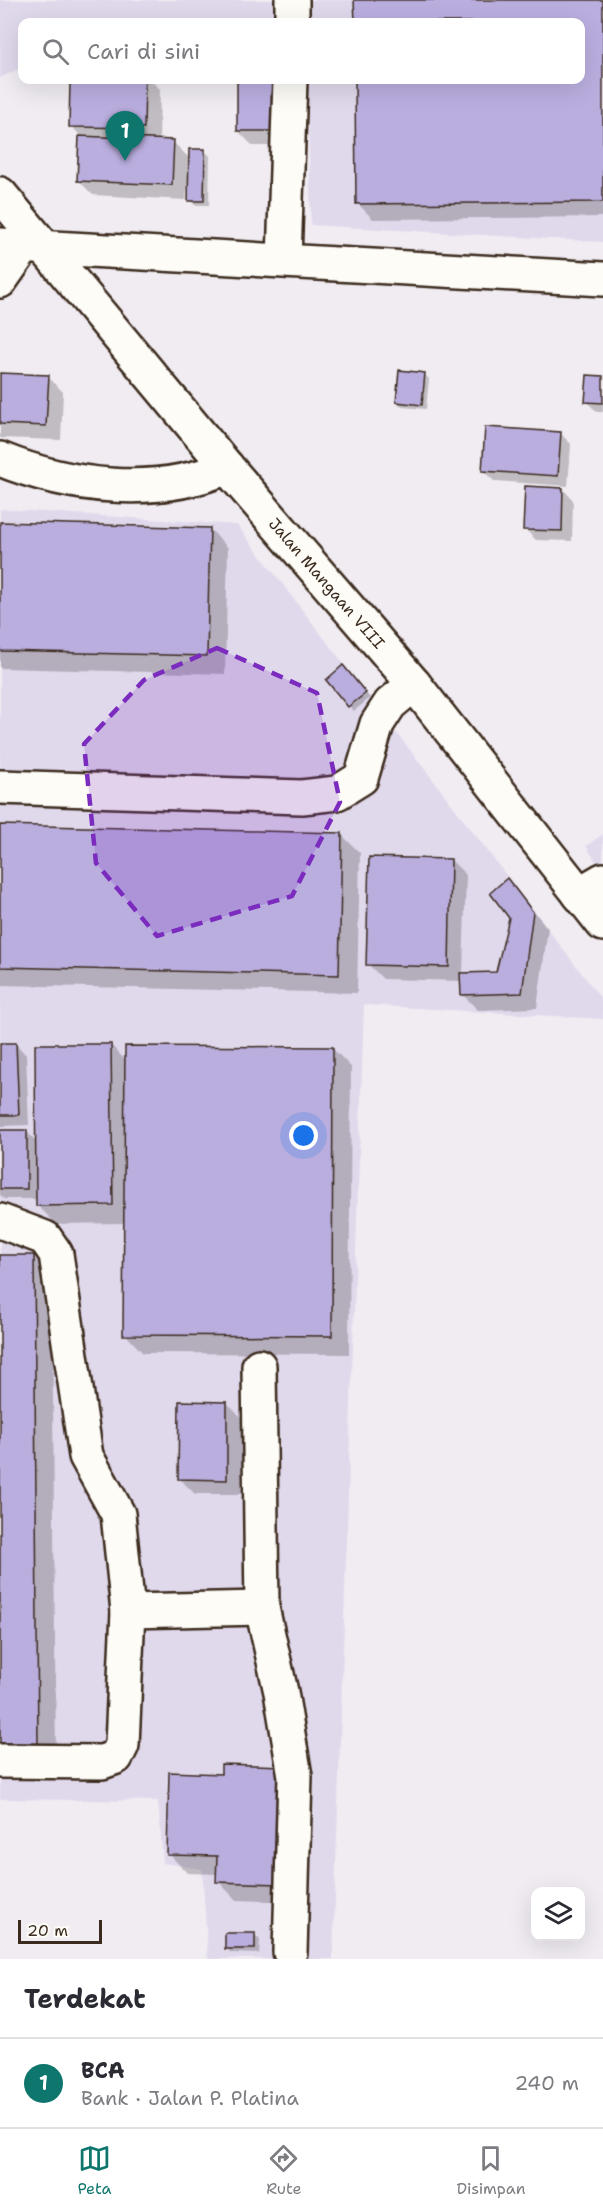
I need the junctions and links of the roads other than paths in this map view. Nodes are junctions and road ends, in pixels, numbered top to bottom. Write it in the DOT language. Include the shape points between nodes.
graph roads {
  1 [pos="292,0"];
  2 [pos="292,18"];
  3 [pos="290,84"];
  4 [pos="0,194"];
  5 [pos="22,247"];
  6 [pos="284,260"];
  7 [pos="603,279"];
  8 [pos="0,281"];
  9 [pos="0,459"];
  10 [pos="227,467"];
  11 [pos="414,684"];
  12 [pos="0,787"];
  13 [pos="591,887"];
  14 [pos="603,924"];
  15 [pos="0,1221"];
  16 [pos="260,1366"];
  17 [pos="262,1608"];
  18 [pos="128,1611"];
  19 [pos="0,1761"];
  20 [pos="290,1952"];
  1 -- 2 [label="street"];
  3 -- 6 [label="street"];
  4 -- 5 [label="street, Jalan Mangaan VIII"];
  5 -- 6 [label="street"];
  5 -- 8 [label="street"];
  5 -- 10 [label="street, Jalan Mangaan VIII" via="99,310"];
  6 -- 7 [label="street"];
  9 -- 10 [label="street" via="35,473 72,481 124,485 177,481"];
  10 -- 11 [label="street, Jalan Mangaan VIII"];
  11 -- 12 [label="street" via="390,704 377,724 361,778 337,793 302,797"];
  11 -- 13 [label="street, Jalan Mangaan VIII"];
  13 -- 14 [label="street, Jalan Mangaan VIII"];
  15 -- 18 [label="street" via="45,1238 56,1254 86,1456 118,1514"];
  16 -- 17 [label="street"];
  17 -- 18 [label="street"];
  17 -- 20 [label="street" via="295,1776"];
  18 -- 19 [label="street" via="122,1745 116,1758 102,1762"];
}
